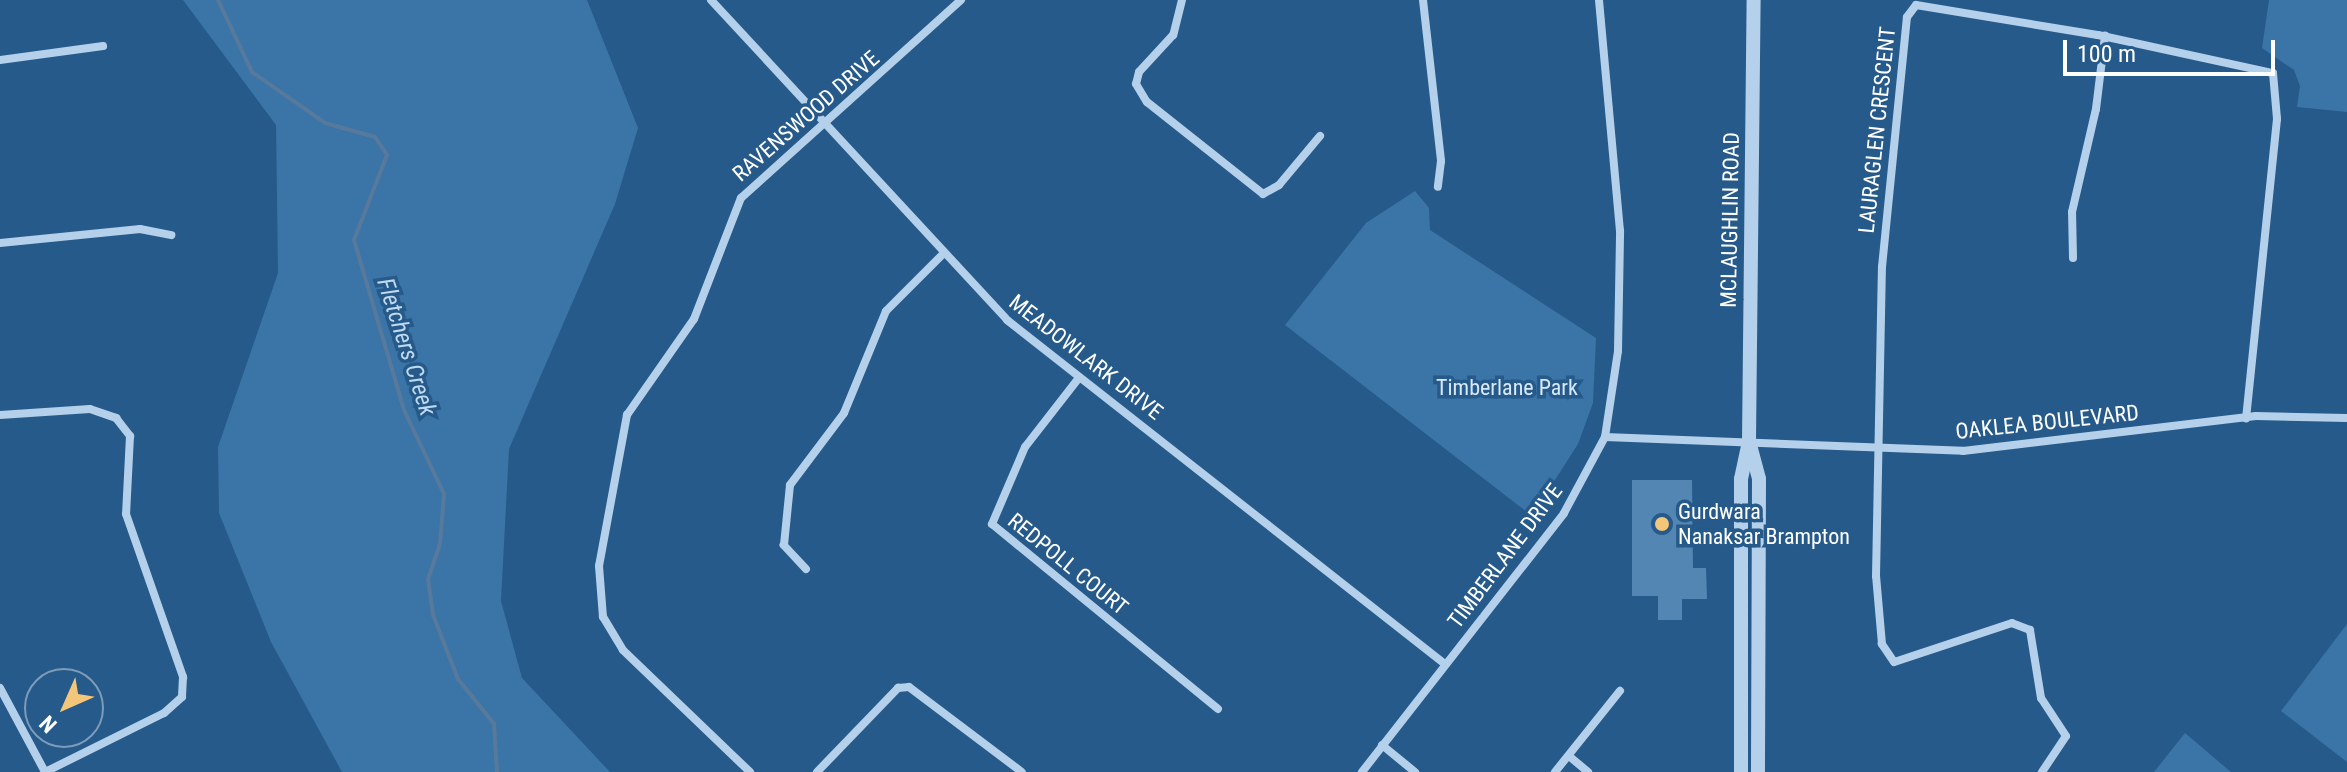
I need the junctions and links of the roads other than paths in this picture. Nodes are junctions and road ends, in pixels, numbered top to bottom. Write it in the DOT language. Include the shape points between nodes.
graph roads {
  1 [pos="711,0"];
  2 [pos="961,0"];
  3 [pos="1182,0"];
  4 [pos="1423,0"];
  5 [pos="1599,0"];
  6 [pos="1754,0"];
  7 [pos="2105,36"];
  8 [pos="103,46"];
  9 [pos="0,60"];
  10 [pos="825,128"];
  11 [pos="1320,136"];
  12 [pos="1438,187"];
  13 [pos="171,235"];
  14 [pos="0,243"];
  15 [pos="943,254"];
  16 [pos="2073,258"];
  17 [pos="1078,379"];
  18 [pos="0,415"];
  19 [pos="2246,418"];
  20 [pos="2347,418"];
  21 [pos="1605,437"];
  22 [pos="1749,441"];
  23 [pos="1879,447"];
  24 [pos="806,569"];
  25 [pos="1445,664"];
  26 [pos="0,688"];
  27 [pos="1620,691"];
  28 [pos="1218,709"];
  29 [pos="1382,745"];
  30 [pos="1569,756"];
  31 [pos="45,772"];
  32 [pos="750,772"];
  33 [pos="817,772"];
  34 [pos="1022,772"];
  35 [pos="1362,772"];
  36 [pos="1415,772"];
  37 [pos="1555,772"];
  38 [pos="1588,772"];
  39 [pos="1741,772"];
  40 [pos="1758,772"];
  41 [pos="2042,772"];
  1 -- 10 [label="street, MEADOWLARK DRIVE"];
  2 -- 10 [label="street, RAVENSWOOD DRIVE"];
  3 -- 11 [label="street" via="1173,35 1139,72 1136,84 1147,102 1263,194 1279,185"];
  4 -- 12 [label="street" via="1441,161"];
  5 -- 21 [label="street, TIMBERLANE DRIVE" via="1620,231 1618,351"];
  6 -- 22 [label="street, MCLAUGHLIN ROAD"];
  7 -- 16 [label="street" via="2096,109 2072,212"];
  7 -- 19 [label="street, LAURAGLEN CRESCENT" via="2261,67 2279,85"];
  7 -- 23 [label="street, LAURAGLEN CRESCENT" via="1935,4 1916,5 1907,17 1882,267"];
  8 -- 9 [label="street"];
  10 -- 15 [label="street, MEADOWLARK DRIVE"];
  10 -- 32 [label="street, RAVENSWOOD DRIVE" via="741,198 694,319 627,415 599,566 603,617 623,650"];
  13 -- 14 [label="street" via="140,229"];
  15 -- 17 [label="street, MEADOWLARK DRIVE" via="1007,320"];
  15 -- 24 [label="street" via="886,311 844,413 790,485 784,545"];
  17 -- 25 [label="street, MEADOWLARK DRIVE" via="1197,465"];
  17 -- 28 [label="street, REDPOLL COURT" via="1025,447 992,524"];
  18 -- 31 [label="street" via="90,409 116,418 130,436 126,514 183,677 182,697 164,713"];
  19 -- 20 [label="street, OAKLEA BOULEVARD"];
  19 -- 23 [label="street, OAKLEA BOULEVARD" via="1963,451"];
  21 -- 22 [label="street, OAKLEA BOULEVARD"];
  21 -- 25 [label="street, TIMBERLANE DRIVE" via="1564,513"];
  22 -- 23 [label="street, OAKLEA BOULEVARD"];
  22 -- 39 [label="street" via="1741,479"];
  22 -- 40 [label="street" via="1759,479"];
  23 -- 41 [label="street" via="1876,576 1886,657 1909,659 2012,623 2030,630 2041,698 2066,736"];
  25 -- 29 [label="street, TIMBERLANE DRIVE"];
  26 -- 31 [label="street"];
  27 -- 30 [label="street"];
  29 -- 35 [label="street, TIMBERLANE DRIVE"];
  29 -- 36 [label="street"];
  30 -- 37 [label="street"];
  30 -- 38 [label="street"];
  33 -- 34 [label="street" via="898,688 909,687"];
}
